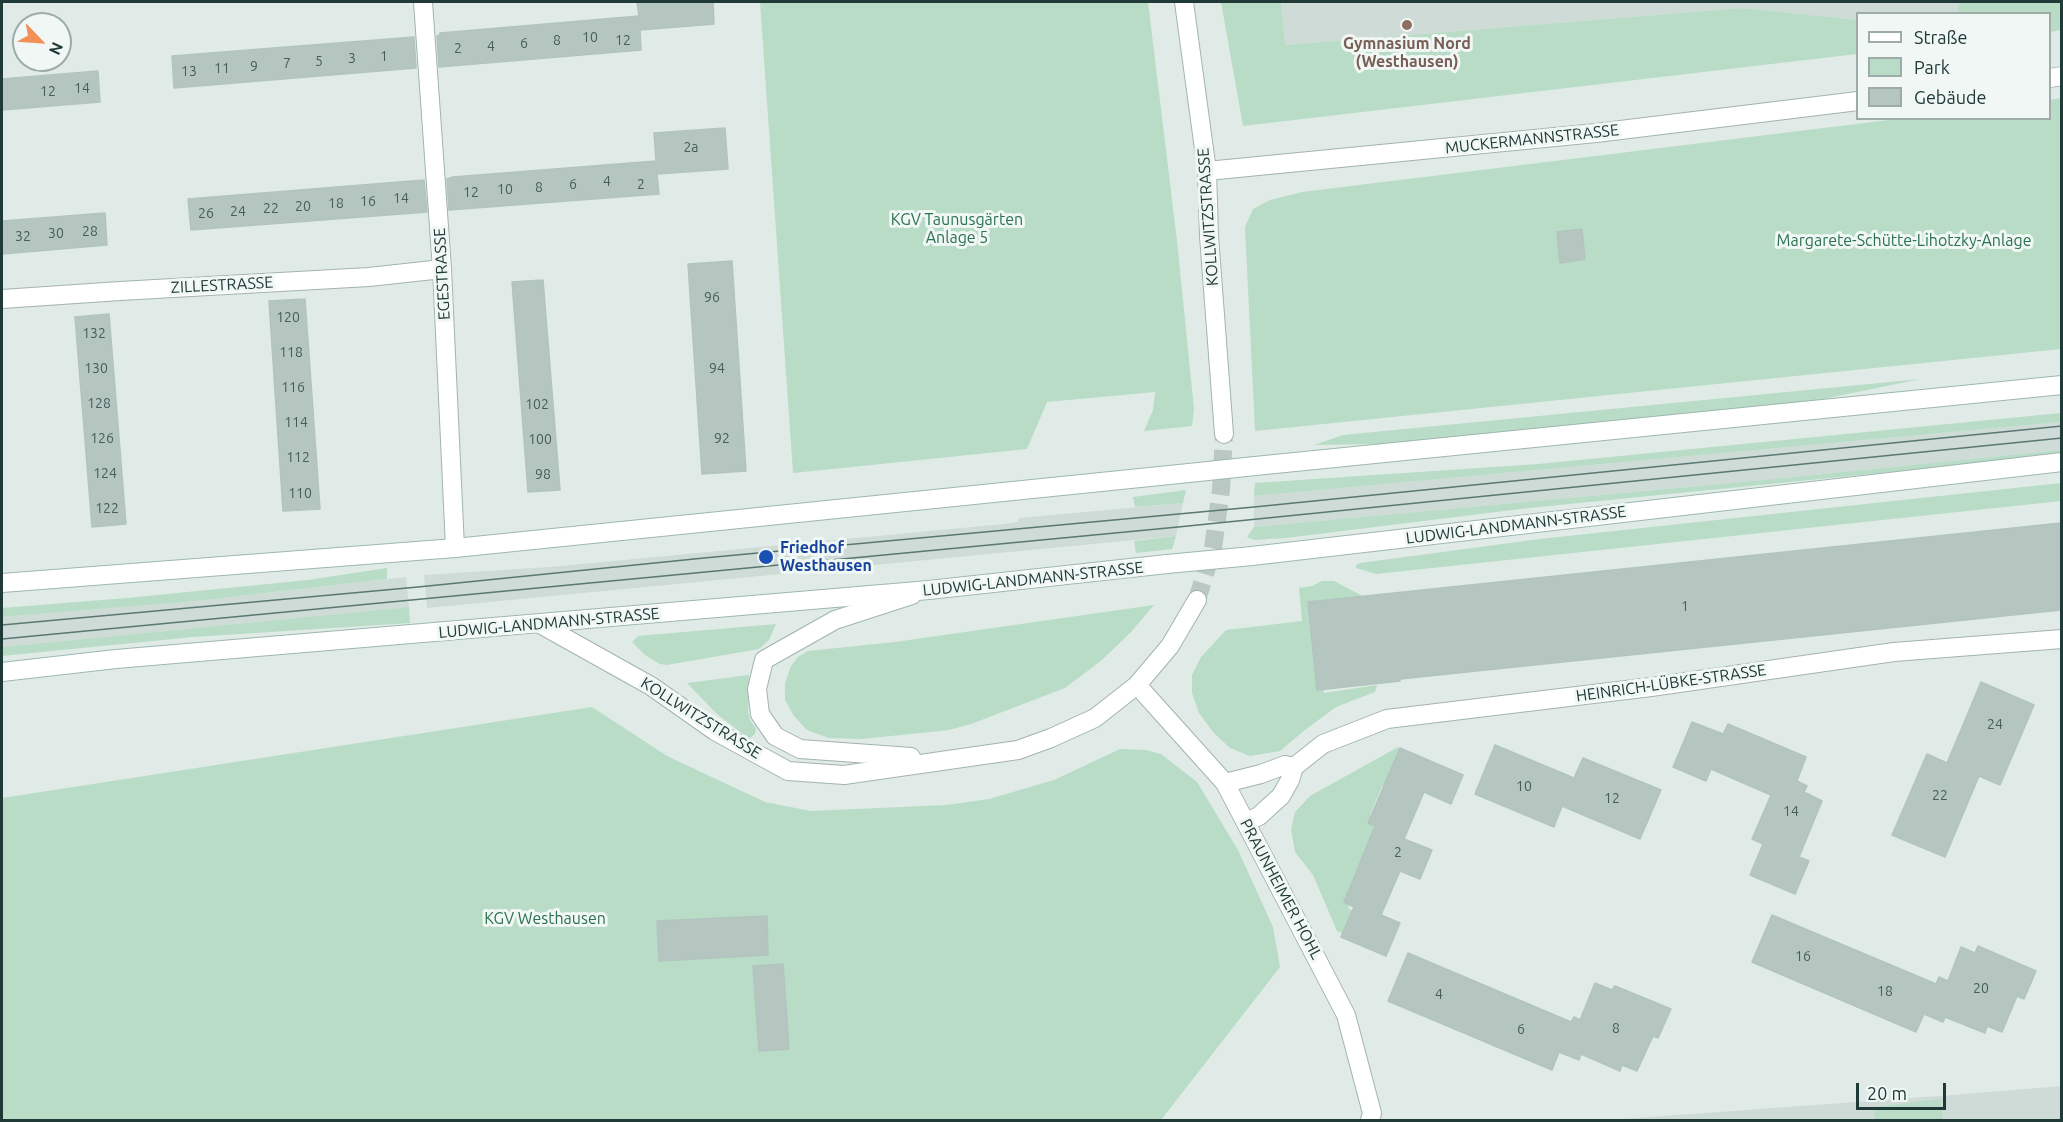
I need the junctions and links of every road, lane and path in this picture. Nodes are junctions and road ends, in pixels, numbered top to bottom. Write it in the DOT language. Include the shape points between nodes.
graph roads {
  1 [pos="423,2"];
  2 [pos="1184,2"];
  3 [pos="1856,101"];
  4 [pos="1207,171"];
  5 [pos="442,269"];
  6 [pos="2,299"];
  7 [pos="2061,385"];
  8 [pos="1224,434"];
  9 [pos="2061,462"];
  10 [pos="455,548"];
  11 [pos="2,583"];
  12 [pos="929,590"];
  13 [pos="1197,600"];
  14 [pos="540,624"];
  15 [pos="2061,639"];
  16 [pos="2,672"];
  17 [pos="1137,685"];
  18 [pos="943,760"];
  19 [pos="1294,767"];
  20 [pos="1225,783"];
  21 [pos="1246,822"];
  22 [pos="1370,1120"];
  1 -- 5 [label="street, EGESTRASSE"];
  2 -- 4 [label="street, KOLLWITZSTRASSE"];
  3 -- 4 [label="street, MUCKERMANNSTRASSE" via="1596,133"];
  4 -- 8 [label="street, KOLLWITZSTRASSE"];
  5 -- 6 [label="street, ZILLESTRASSE" via="369,277"];
  5 -- 10 [label="street, EGESTRASSE"];
  7 -- 10 [label="street, bridge"];
  9 -- 12 [label="street, LUDWIG-LANDMANN-STRASSE, bridge"];
  10 -- 11 [label="street"];
  12 -- 14 [label="street, LUDWIG-LANDMANN-STRASSE"];
  12 -- 18 [label="street, KOLLWITZSTRASSE" via="834,620 764,660 757,689 760,714 775,736 800,749"];
  13 -- 17 [label="street, KOLLWITZSTRASSE" via="1170,646"];
  14 -- 16 [label="street, LUDWIG-LANDMANN-STRASSE"];
  14 -- 18 [label="street, KOLLWITZSTRASSE" via="651,686 715,731 788,771 844,775"];
  15 -- 19 [label="street, HEINRICH-LÜBKE-STRASSE" via="1894,652 1387,719 1323,744"];
  17 -- 18 [label="street, KOLLWITZSTRASSE" via="1095,718 1051,738 1018,750"];
  17 -- 20 [label="street, PRAUNHEIMER HOHL"];
  19 -- 20 [label="street, HEINRICH-LÜBKE-STRASSE" via="1285,765"];
  19 -- 21 [label="street, HEINRICH-LÜBKE-STRASSE" via="1281,796 1260,816"];
  20 -- 21 [label="street, PRAUNHEIMER HOHL"];
  21 -- 22 [label="street, PRAUNHEIMER HOHL" via="1346,1014 1372,1113"];
}
